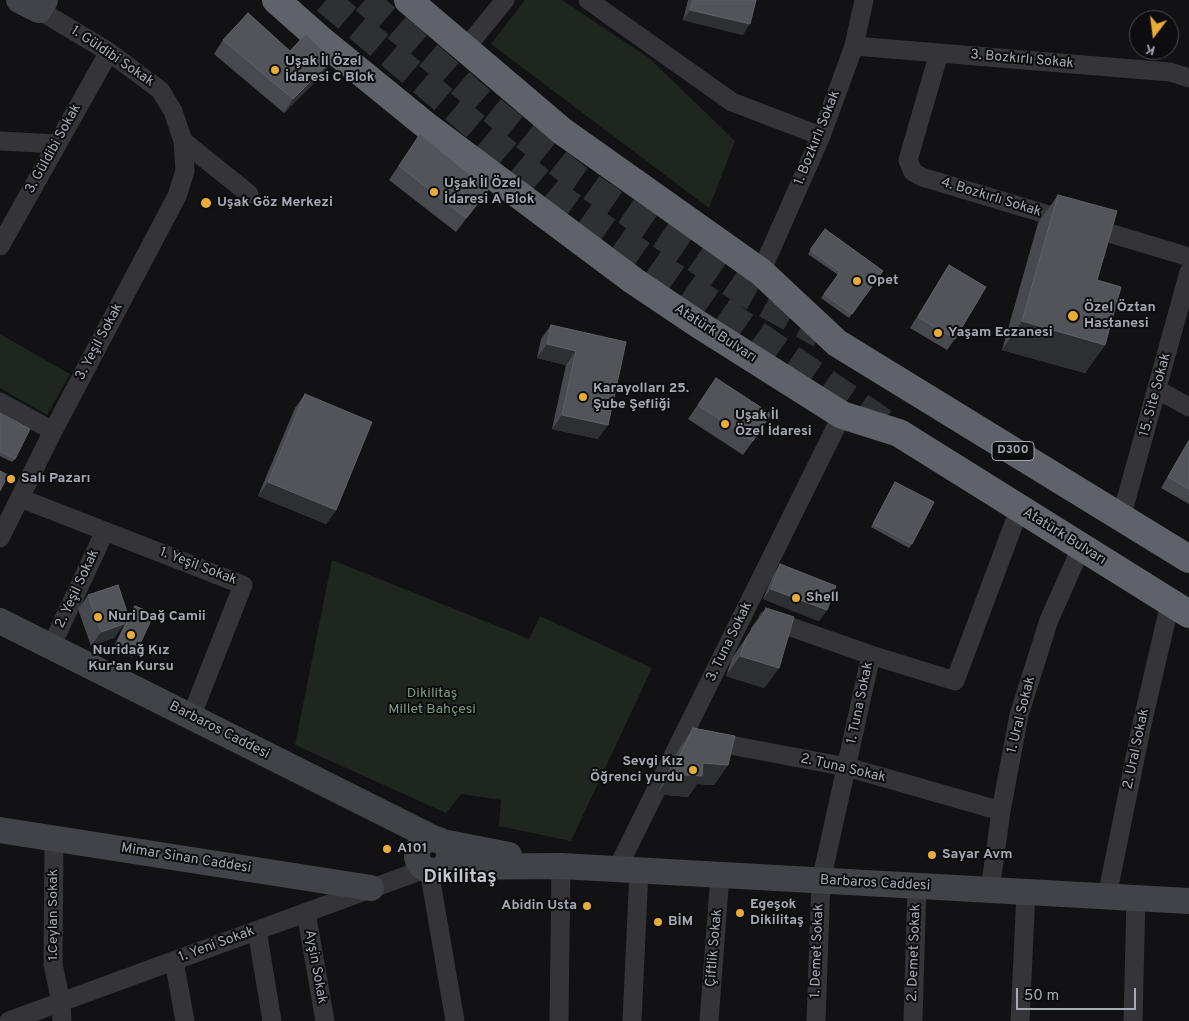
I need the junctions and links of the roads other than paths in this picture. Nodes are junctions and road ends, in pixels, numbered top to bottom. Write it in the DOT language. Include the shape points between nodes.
graph roads {
  1 [pos="276,0"];
  2 [pos="408,0"];
  3 [pos="505,0"];
  4 [pos="588,0"];
  5 [pos="864,0"];
  6 [pos="34,3"];
  7 [pos="854,46"];
  8 [pos="465,49"];
  9 [pos="109,52"];
  10 [pos="939,53"];
  11 [pos="1189,78"];
  12 [pos="822,136"];
  13 [pos="0,141"];
  14 [pos="183,141"];
  15 [pos="57,144"];
  16 [pos="248,194"];
  17 [pos="0,246"];
  18 [pos="1189,257"];
  19 [pos="761,272"];
  20 [pos="1189,272"];
  21 [pos="1158,390"];
  22 [pos="0,402"];
  23 [pos="1189,407"];
  24 [pos="842,415"];
  25 [pos="53,430"];
  26 [pos="20,498"];
  27 [pos="1020,510"];
  28 [pos="1121,518"];
  29 [pos="105,531"];
  30 [pos="1,533"];
  31 [pos="1080,548"];
  32 [pos="1189,559"];
  33 [pos="1180,609"];
  34 [pos="745,611"];
  35 [pos="0,621"];
  36 [pos="51,647"];
  37 [pos="872,655"];
  38 [pos="191,717"];
  39 [pos="683,736"];
  40 [pos="847,767"];
  41 [pos="1002,811"];
  42 [pos="0,830"];
  43 [pos="54,838"];
  44 [pos="435,857"];
  45 [pos="561,866"];
  46 [pos="628,870"];
  47 [pos="720,875"];
  48 [pos="820,880"];
  49 [pos="917,886"];
  50 [pos="371,888"];
  51 [pos="990,890"];
  52 [pos="1026,892"];
  53 [pos="1107,896"];
  54 [pos="1136,898"];
  55 [pos="1189,901"];
  56 [pos="306,912"];
  57 [pos="257,930"];
  58 [pos="174,960"];
  59 [pos="61,1002"];
  60 [pos="9,1021"];
  61 [pos="62,1021"];
  62 [pos="185,1021"];
  63 [pos="272,1021"];
  64 [pos="325,1021"];
  65 [pos="455,1021"];
  66 [pos="559,1021"];
  67 [pos="632,1021"];
  68 [pos="709,1021"];
  69 [pos="816,1021"];
  70 [pos="914,1021"];
  71 [pos="1020,1021"];
  72 [pos="1133,1021"];
  1 -- 24 [label="highway, Atatürk Bulvarı" via="428,126 634,281"];
  2 -- 8 [label="highway"];
  3 -- 8 [label="street"];
  4 -- 12 [label="street" via="732,102"];
  5 -- 7 [label="street, 1. Bozkırlı Sokak"];
  6 -- 9 [label="street, 1. Güldibi Sokak"];
  7 -- 10 [label="street, 3. Bozkırlı Sokak"];
  7 -- 12 [label="street, 1. Bozkırlı Sokak"];
  8 -- 19 [label="highway" via="562,131"];
  9 -- 14 [label="street, 1. Güldibi Sokak" via="160,90 173,111"];
  9 -- 15 [label="street, 3. Güldibi Sokak"];
  10 -- 11 [label="street, 3. Bozkırlı Sokak" via="1170,72"];
  10 -- 18 [label="street, 4. Bozkırlı Sokak" via="908,160 913,172"];
  12 -- 19 [label="street, 1. Bozkırlı Sokak"];
  13 -- 15 [label="street"];
  14 -- 16 [label="street"];
  14 -- 25 [label="street, 3. Yeşil Sokak" via="185,170 177,196"];
  15 -- 17 [label="street, 3. Güldibi Sokak"];
  19 -- 28 [label="highway, D300" via="837,343"];
  20 -- 21 [label="street, 15. Site Sokak"];
  21 -- 23 [label="street"];
  21 -- 28 [label="street, 15. Site Sokak"];
  22 -- 25 [label="street"];
  24 -- 27 [label="highway, Atatürk Bulvarı" via="898,433"];
  24 -- 34 [label="street, 3. Tuna Sokak"];
  25 -- 26 [label="street, 3. Yeşil Sokak"];
  26 -- 29 [label="street, 1. Yeşil Sokak"];
  26 -- 30 [label="street, 3. Yeşil Sokak"];
  27 -- 31 [label="highway, Atatürk Bulvarı"];
  27 -- 37 [label="street" via="954,681"];
  28 -- 32 [label="highway, D300"];
  29 -- 36 [label="street, 2. Yeşil Sokak"];
  29 -- 38 [label="street, 1. Yeşil Sokak" via="243,584"];
  31 -- 33 [label="highway, Atatürk Bulvarı"];
  31 -- 41 [label="street, 1. Ural Sokak" via="1049,620 1019,715"];
  33 -- 53 [label="street, 2. Ural Sokak" via="1142,724"];
  34 -- 37 [label="street, 1. Tuna Sokak"];
  34 -- 39 [label="street, 3. Tuna Sokak"];
  35 -- 36 [label="street, Barbaros Caddesi"];
  36 -- 38 [label="street, Barbaros Caddesi"];
  37 -- 40 [label="street, 1. Tuna Sokak"];
  38 -- 44 [label="street, Barbaros Caddesi"];
  39 -- 40 [label="street, 2. Tuna Sokak"];
  39 -- 46 [label="street, 3. Tuna Sokak"];
  40 -- 41 [label="street, 2. Tuna Sokak"];
  40 -- 48 [label="street, 1. Tuna Sokak"];
  41 -- 51 [label="street, 1. Ural Sokak"];
  42 -- 43 [label="street, Mimar Sinan Caddesi"];
  43 -- 50 [label="street, Mimar Sinan Caddesi"];
  43 -- 59 [label="street, 1.Ceylan Sokak" via="53,964"];
  44 -- 45 [label="street, Barbaros Caddesi"];
  44 -- 50 [label="street, 1. Yeni Sokak"];
  44 -- 65 [label="street"];
  45 -- 46 [label="street, Barbaros Caddesi"];
  45 -- 66 [label="street"];
  46 -- 47 [label="street, Barbaros Caddesi"];
  46 -- 67 [label="street"];
  47 -- 48 [label="street, Barbaros Caddesi"];
  47 -- 68 [label="street, Çiftlik Sokak"];
  48 -- 49 [label="street, Barbaros Caddesi"];
  48 -- 69 [label="street, 1. Demet Sokak"];
  49 -- 51 [label="street, Barbaros Caddesi"];
  49 -- 70 [label="street, 2. Demet Sokak"];
  50 -- 56 [label="street, 1. Yeni Sokak"];
  51 -- 52 [label="street, Barbaros Caddesi"];
  52 -- 53 [label="street, Barbaros Caddesi"];
  52 -- 71 [label="street"];
  53 -- 54 [label="street, Barbaros Caddesi"];
  54 -- 55 [label="street, Barbaros Caddesi"];
  54 -- 72 [label="street"];
  56 -- 57 [label="street, 1. Yeni Sokak"];
  56 -- 64 [label="street, Ayşin Sokak"];
  57 -- 58 [label="street, 1. Yeni Sokak"];
  57 -- 63 [label="street"];
  58 -- 59 [label="street, 1. Yeni Sokak"];
  58 -- 62 [label="street"];
  59 -- 60 [label="street, 1. Yeni Sokak"];
  59 -- 61 [label="street, 1.Ceylan Sokak"];
}
